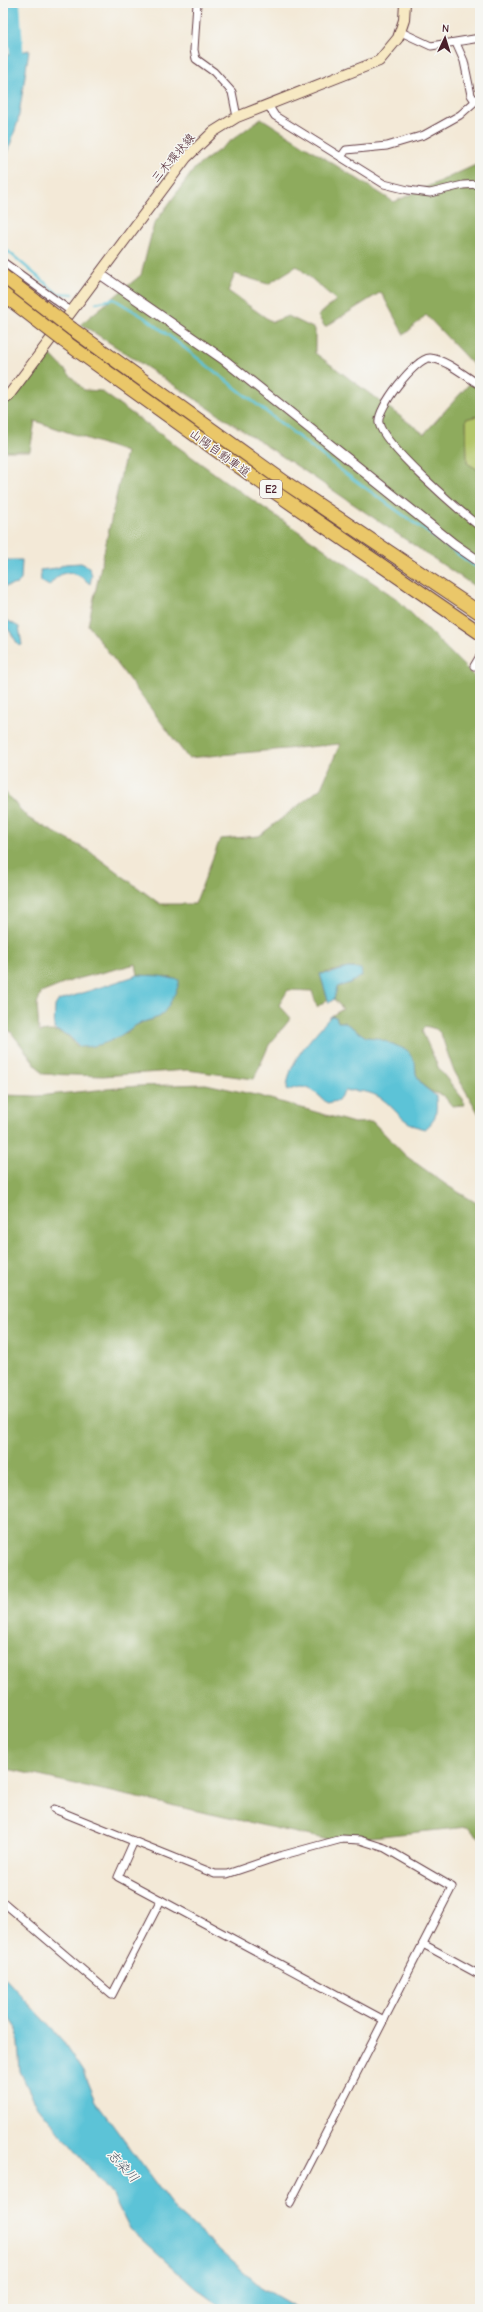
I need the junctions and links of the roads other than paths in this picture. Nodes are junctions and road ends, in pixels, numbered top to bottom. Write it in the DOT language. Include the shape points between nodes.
graph roads {
  1 [pos="197,3"];
  2 [pos="405,3"];
  3 [pos="401,32"];
  4 [pos="480,38"];
  5 [pos="456,43"];
  6 [pos="478,99"];
  7 [pos="268,105"];
  8 [pos="237,117"];
  9 [pos="341,157"];
  10 [pos="480,184"];
  11 [pos="3,262"];
  12 [pos="100,274"];
  13 [pos="3,276"];
  14 [pos="3,294"];
  15 [pos="72,312"];
  16 [pos="480,385"];
  17 [pos="3,399"];
  18 [pos="480,527"];
  19 [pos="480,562"];
  20 [pos="480,613"];
  21 [pos="480,633"];
  22 [pos="480,656"];
  23 [pos="474,666"];
  24 [pos="54,1809"];
  25 [pos="134,1841"];
  26 [pos="161,1900"];
  27 [pos="3,1902"];
  28 [pos="423,1944"];
  29 [pos="480,1975"];
  30 [pos="384,2020"];
  31 [pos="290,2203"];
  1 -- 8 [label="street" via="194,50 196,59 214,72 232,92"];
  2 -- 3 [label="main road, 三木環状線"];
  3 -- 5 [label="street" via="431,46"];
  3 -- 7 [label="main road, 三木環状線" via="380,61"];
  4 -- 5 [label="street"];
  5 -- 6 [label="street" via="464,61 471,95"];
  6 -- 9 [label="street" via="460,115 424,135 388,146 346,150"];
  7 -- 8 [label="main road, 三木環状線"];
  7 -- 9 [label="street" via="275,116"];
  8 -- 12 [label="main road, 三木環状線" via="212,132 186,158"];
  9 -- 10 [label="street" via="384,184 408,190 430,193 463,185"];
  11 -- 15 [label="street"];
  12 -- 15 [label="main road, 三木環状線"];
  12 -- 19 [label="street" via="223,359"];
  13 -- 20 [label="highway, 山陽自動車道 / E2, bridge" via="72,329 286,483"];
  14 -- 21 [label="highway, 山陽自動車道 / E2, bridge" via="64,341 276,493"];
  15 -- 17 [label="main road, 三木環状線" via="9,395"];
  16 -- 18 [label="street" via="439,360 427,358 417,364 399,385 380,412 379,423 408,463"];
  22 -- 23 [label="street"];
  24 -- 25 [label="street"];
  25 -- 26 [label="street" via="118,1877"];
  25 -- 28 [label="street" via="215,1874 227,1874 342,1839 360,1840 385,1848 452,1887"];
  26 -- 27 [label="street" via="112,1995"];
  26 -- 30 [label="street"];
  28 -- 29 [label="street"];
  28 -- 30 [label="street"];
  30 -- 31 [label="street"];
}
